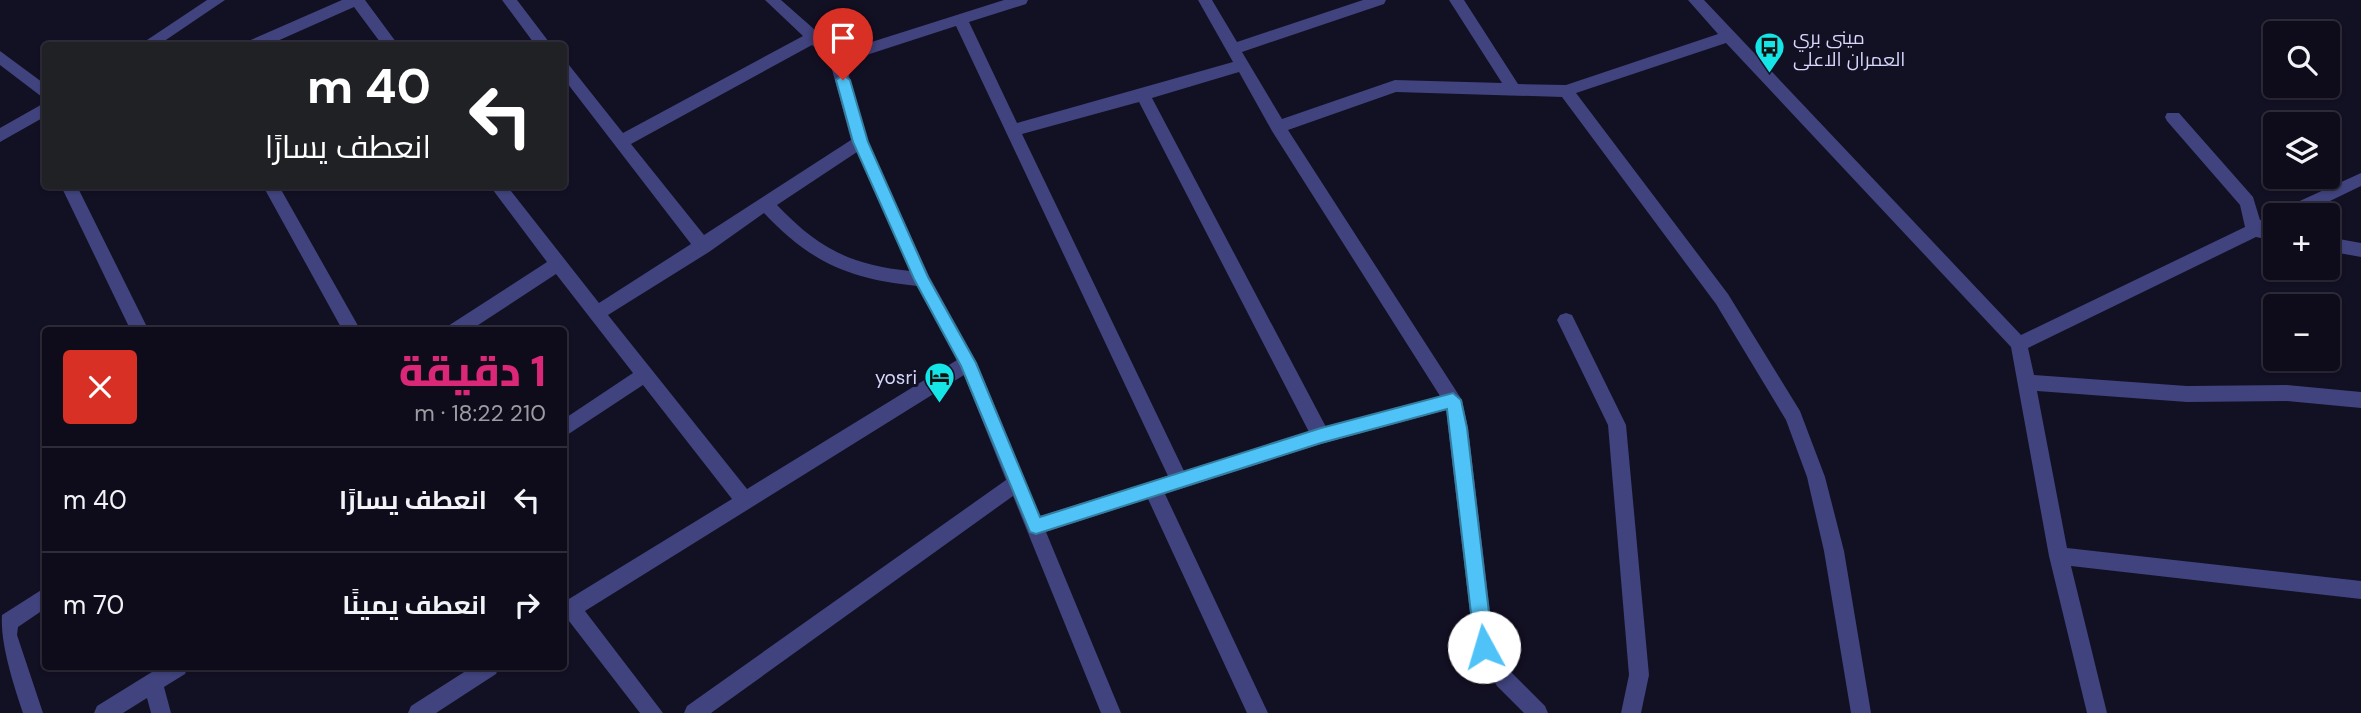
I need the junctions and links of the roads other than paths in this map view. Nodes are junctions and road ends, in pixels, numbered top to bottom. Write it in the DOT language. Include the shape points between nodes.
graph roads {
  1 [pos="218,0"];
  2 [pos="357,0"];
  3 [pos="509,0"];
  4 [pos="772,0"];
  5 [pos="1205,0"];
  6 [pos="1379,0"];
  7 [pos="1455,0"];
  8 [pos="1695,0"];
  9 [pos="1014,1"];
  10 [pos="960,19"];
  11 [pos="814,37"];
  12 [pos="1727,37"];
  13 [pos="151,42"];
  14 [pos="260,42"];
  15 [pos="389,42"];
  16 [pos="542,42"];
  17 [pos="1233,48"];
  18 [pos="837,59"];
  19 [pos="1,61"];
  20 [pos="1242,65"];
  21 [pos="567,73"];
  22 [pos="42,91"];
  23 [pos="1514,91"];
  24 [pos="1566,91"];
  25 [pos="1143,94"];
  26 [pos="42,110"];
  27 [pos="2173,117"];
  28 [pos="1278,127"];
  29 [pos="1013,130"];
  30 [pos="0,136"];
  31 [pos="621,142"];
  32 [pos="860,142"];
  33 [pos="2361,179"];
  34 [pos="70,189"];
  35 [pos="273,189"];
  36 [pos="500,189"];
  37 [pos="2311,203"];
  38 [pos="766,205"];
  39 [pos="2263,226"];
  40 [pos="2254,230"];
  41 [pos="2263,232"];
  42 [pos="2340,246"];
  43 [pos="703,247"];
  44 [pos="2361,250"];
  45 [pos="558,264"];
  46 [pos="922,279"];
  47 [pos="596,314"];
  48 [pos="1566,320"];
  49 [pos="138,327"];
  50 [pos="350,327"];
  51 [pos="460,327"];
  52 [pos="2019,344"];
  53 [pos="968,363"];
  54 [pos="644,375"];
  55 [pos="2026,382"];
  56 [pos="1453,400"];
  57 [pos="2361,400"];
  58 [pos="567,427"];
  59 [pos="1321,436"];
  60 [pos="1180,481"];
  61 [pos="1017,483"];
  62 [pos="1153,489"];
  63 [pos="746,502"];
  64 [pos="1036,526"];
  65 [pos="2059,556"];
  66 [pos="2361,590"];
  67 [pos="42,599"];
  68 [pos="567,610"];
  69 [pos="173,670"];
  70 [pos="484,670"];
  71 [pos="153,682"];
  72 [pos="33,713"];
  73 [pos="104,713"];
  74 [pos="161,713"];
  75 [pos="418,713"];
  76 [pos="653,713"];
  77 [pos="694,713"];
  78 [pos="1111,713"];
  79 [pos="1258,713"];
  80 [pos="1538,713"];
  81 [pos="1631,713"];
  82 [pos="1860,713"];
  83 [pos="2097,713"];
  1 -- 13 [label="street"];
  2 -- 14 [label="street"];
  2 -- 15 [label="street"];
  3 -- 16 [label="street"];
  4 -- 11 [label="street"];
  5 -- 17 [label="street"];
  6 -- 17 [label="street"];
  7 -- 23 [label="street"];
  8 -- 12 [label="street"];
  9 -- 10 [label="street"];
  10 -- 18 [label="street"];
  10 -- 29 [label="street"];
  11 -- 18 [label="street"];
  11 -- 31 [label="street"];
  12 -- 24 [label="street"];
  12 -- 52 [label="street"];
  17 -- 20 [label="street"];
  18 -- 32 [label="street"];
  19 -- 22 [label="street"];
  20 -- 25 [label="street"];
  20 -- 28 [label="street"];
  21 -- 31 [label="street"];
  23 -- 24 [label="street"];
  23 -- 28 [label="street" via="1395,86"];
  24 -- 82 [label="street" via="1722,299 1794,417 1816,478 1834,551"];
  25 -- 29 [label="street"];
  25 -- 59 [label="street"];
  26 -- 30 [label="street"];
  27 -- 40 [label="street" via="2247,202"];
  28 -- 56 [label="street"];
  29 -- 60 [label="street"];
  31 -- 43 [label="street"];
  32 -- 38 [label="street"];
  32 -- 46 [label="street"];
  33 -- 37 [label="street"];
  34 -- 49 [label="street"];
  35 -- 50 [label="street"];
  36 -- 45 [label="street"];
  38 -- 43 [label="street"];
  38 -- 46 [label="street" via="797,238 830,258 871,275"];
  39 -- 40 [label="street"];
  40 -- 41 [label="street"];
  40 -- 52 [label="street"];
  42 -- 44 [label="street"];
  43 -- 47 [label="street"];
  45 -- 47 [label="street"];
  45 -- 51 [label="street"];
  46 -- 53 [label="street"];
  47 -- 54 [label="street"];
  48 -- 81 [label="street" via="1617,425 1639,675"];
  52 -- 55 [label="street"];
  53 -- 61 [label="street"];
  53 -- 63 [label="street"];
  54 -- 58 [label="street"];
  54 -- 63 [label="street"];
  55 -- 57 [label="street"];
  55 -- 65 [label="street"];
  56 -- 59 [label="street"];
  56 -- 80 [label="street" via="1484,647 1504,679"];
  59 -- 60 [label="street"];
  60 -- 62 [label="street"];
  61 -- 64 [label="street"];
  61 -- 77 [label="street"];
  62 -- 64 [label="street"];
  62 -- 79 [label="street"];
  63 -- 68 [label="street"];
  64 -- 78 [label="street"];
  65 -- 66 [label="street"];
  65 -- 83 [label="street"];
  67 -- 72 [label="street" via="9,622 7,635"];
  68 -- 76 [label="street"];
  69 -- 71 [label="street"];
  70 -- 75 [label="street"];
  71 -- 73 [label="street"];
  71 -- 74 [label="street"];
}
